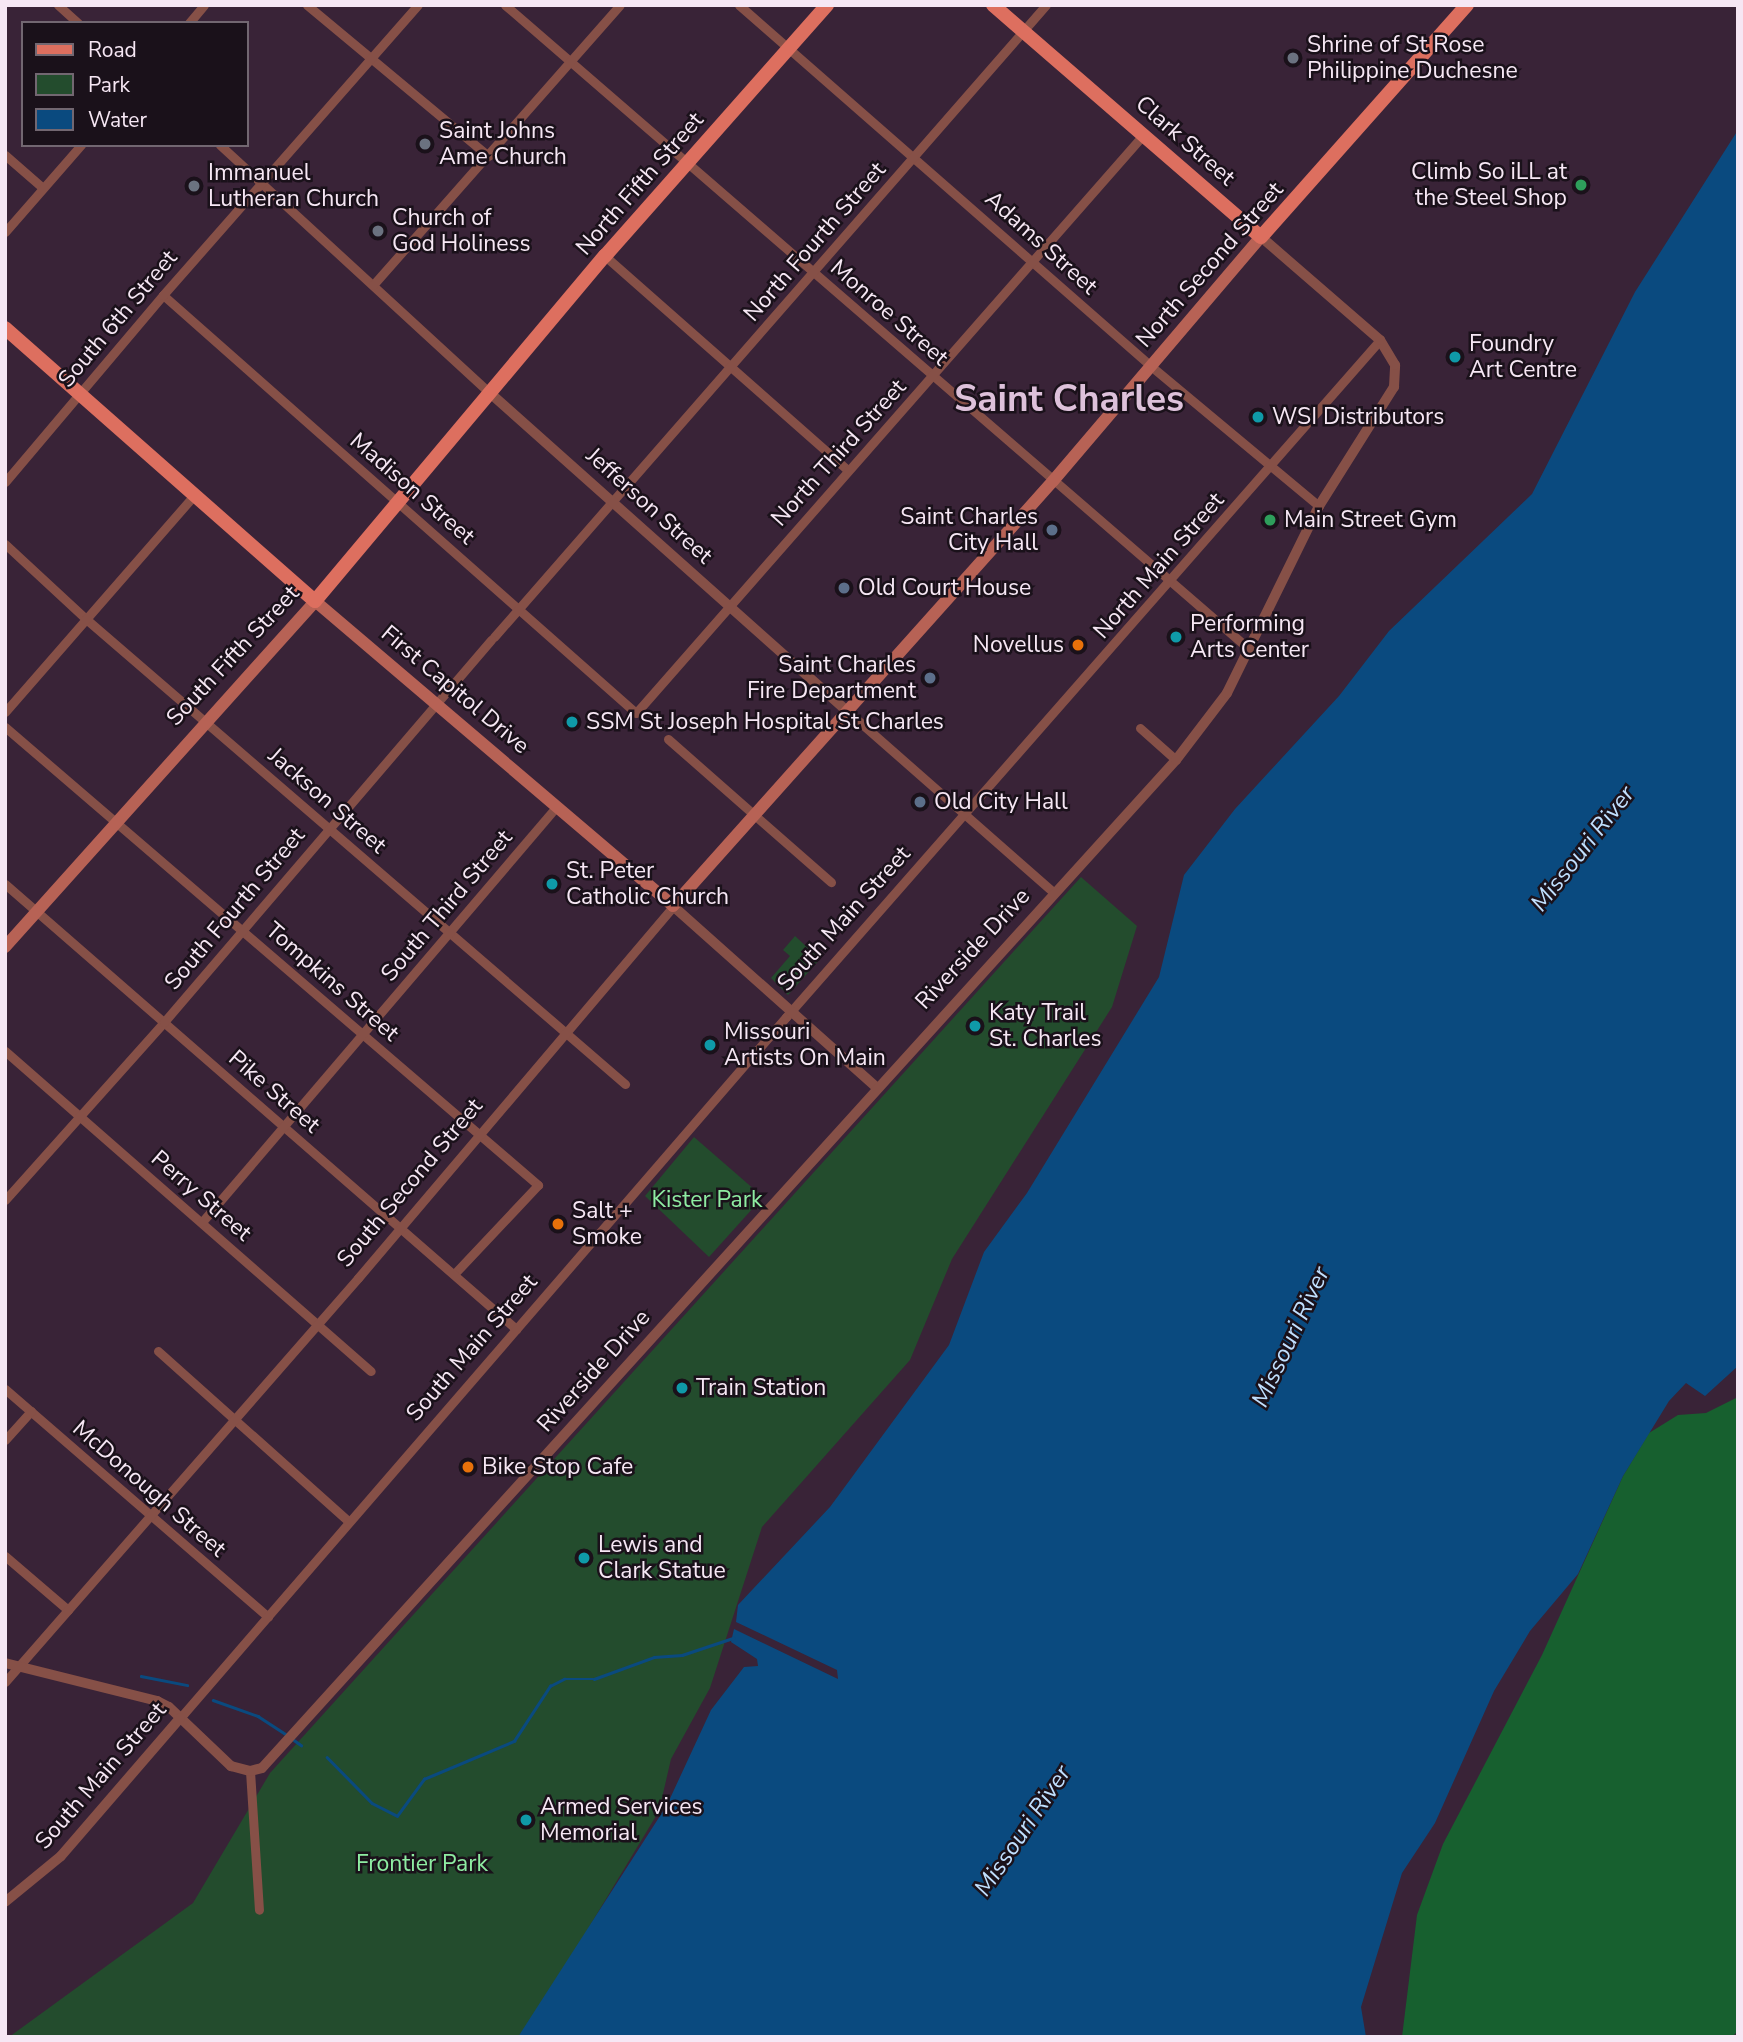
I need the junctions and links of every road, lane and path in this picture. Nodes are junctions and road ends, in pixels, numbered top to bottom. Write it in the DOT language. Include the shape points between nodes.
graph roads {
  1 [pos="58,5"];
  2 [pos="204,5"];
  3 [pos="307,5"];
  4 [pos="418,5"];
  5 [pos="505,5"];
  6 [pos="620,5"];
  7 [pos="739,5"];
  8 [pos="827,5"];
  9 [pos="993,5"];
  10 [pos="1046,5"];
  11 [pos="1467,5"];
  12 [pos="76,21"];
  13 [pos="191,21"];
  14 [pos="1023,32"];
  15 [pos="789,49"];
  16 [pos="370,61"];
  17 [pos="569,62"];
  18 [pos="1143,135"];
  19 [pos="79,147"];
  20 [pos="222,147"];
  21 [pos="5,155"];
  22 [pos="488,156"];
  23 [pos="914,156"];
  24 [pos="686,163"];
  25 [pos="261,182"];
  26 [pos="43,188"];
  27 [pos="5,232"];
  28 [pos="1261,237"];
  29 [pos="605,256"];
  30 [pos="1032,261"];
  31 [pos="814,273"];
  32 [pos="373,285"];
  33 [pos="163,295"];
  34 [pos="5,328"];
  35 [pos="1380,340"];
  36 [pos="1152,367"];
  37 [pos="731,369"];
  38 [pos="933,376"];
  39 [pos="491,393"];
  40 [pos="81,395"];
  41 [pos="1271,467"];
  42 [pos="848,470"];
  43 [pos="1053,481"];
  44 [pos="5,482"];
  45 [pos="194,495"];
  46 [pos="399,503"];
  47 [pos="612,503"];
  48 [pos="1319,506"];
  49 [pos="5,544"];
  50 [pos="1170,582"];
  51 [pos="315,601"];
  52 [pos="728,606"];
  53 [pos="519,609"];
  54 [pos="86,619"];
  55 [pos="1249,649"];
  56 [pos="436,704"];
  57 [pos="846,710"];
  58 [pos="5,712"];
  59 [pos="204,720"];
  60 [pos="5,727"];
  61 [pos="1139,728"];
  62 [pos="668,739"];
  63 [pos="1175,760"];
  64 [pos="557,806"];
  65 [pos="756,813"];
  66 [pos="965,815"];
  67 [pos="115,821"];
  68 [pos="328,828"];
  69 [pos="831,882"];
  70 [pos="5,884"];
  71 [pos="1054,893"];
  72 [pos="673,906"];
  73 [pos="36,911"];
  74 [pos="241,930"];
  75 [pos="449,932"];
  76 [pos="5,947"];
  77 [pos="791,1010"];
  78 [pos="164,1022"];
  79 [pos="566,1033"];
  80 [pos="362,1034"];
  81 [pos="5,1051"];
  82 [pos="625,1084"];
  83 [pos="876,1087"];
  84 [pos="80,1116"];
  85 [pos="284,1126"];
  86 [pos="479,1134"];
  87 [pos="5,1200"];
  88 [pos="202,1222"];
  89 [pos="398,1225"];
  90 [pos="454,1274"];
  91 [pos="318,1324"];
  92 [pos="516,1329"];
  93 [pos="158,1351"];
  94 [pos="371,1371"];
  95 [pos="5,1389"];
  96 [pos="30,1411"];
  97 [pos="233,1422"];
  98 [pos="5,1440"];
  99 [pos="151,1516"];
  100 [pos="349,1522"];
  101 [pos="5,1556"];
  102 [pos="68,1610"];
  103 [pos="268,1617"];
  104 [pos="5,1663"];
  105 [pos="18,1667"];
  106 [pos="5,1682"];
  107 [pos="180,1718"];
  108 [pos="250,1771"];
  109 [pos="5,1902"];
  110 [pos="259,1910"];
  1 -- 12 [label="street"];
  2 -- 13 [label="street"];
  3 -- 16 [label="street"];
  4 -- 16 [label="street, South 6th Street"];
  5 -- 17 [label="street, Monroe Street"];
  6 -- 17 [label="street"];
  7 -- 15 [label="street, Adams Street"];
  8 -- 15 [label="main road, North Fifth Street"];
  9 -- 14 [label="main road, Clark Street"];
  10 -- 14 [label="street, North Fourth Street"];
  11 -- 28 [label="main road, North Second Street"];
  14 -- 18 [label="main road, Clark Street"];
  14 -- 23 [label="street, North Fourth Street"];
  15 -- 23 [label="street, Adams Street"];
  15 -- 24 [label="main road, North Fifth Street"];
  16 -- 22 [label="street"];
  16 -- 25 [label="street, South 6th Street"];
  17 -- 22 [label="street"];
  17 -- 24 [label="street, Monroe Street"];
  18 -- 28 [label="main road, Clark Street"];
  18 -- 30 [label="street, North Third Street"];
  19 -- 26 [label="street"];
  20 -- 25 [label="street, Jefferson Street"];
  21 -- 26 [label="street"];
  22 -- 32 [label="street"];
  23 -- 30 [label="street, Adams Street"];
  23 -- 31 [label="street, North Fourth Street"];
  24 -- 29 [label="main road, North Fifth Street"];
  24 -- 31 [label="street, Monroe Street"];
  25 -- 32 [label="street, Jefferson Street"];
  25 -- 33 [label="street, South 6th Street"];
  26 -- 27 [label="street"];
  28 -- 35 [label="street, Clark Street"];
  28 -- 36 [label="main road, North Second Street"];
  29 -- 37 [label="street"];
  29 -- 39 [label="main road, North Fifth Street"];
  30 -- 36 [label="street, Adams Street"];
  30 -- 38 [label="street, North Third Street"];
  31 -- 37 [label="street, North Fourth Street"];
  31 -- 38 [label="street, Monroe Street"];
  32 -- 39 [label="street, Jefferson Street"];
  33 -- 40 [label="street, South 6th Street"];
  33 -- 46 [label="street, Madison Street"];
  34 -- 40 [label="main road, First Capitol Drive"];
  35 -- 41 [label="street, North Main Street"];
  35 -- 48 [label="street, Riverside Drive" via="1395,365 1394,387"];
  36 -- 41 [label="street, Adams Street"];
  36 -- 43 [label="main road, North Second Street"];
  37 -- 42 [label="street"];
  37 -- 47 [label="street, North Fourth Street"];
  38 -- 42 [label="street, North Third Street"];
  38 -- 43 [label="street, Monroe Street"];
  39 -- 46 [label="main road, South Fifth Street"];
  39 -- 47 [label="street, Jefferson Street"];
  40 -- 44 [label="street, South 6th Street"];
  40 -- 45 [label="main road, First Capitol Drive"];
  41 -- 48 [label="street, Adams Street"];
  41 -- 50 [label="street, North Main Street"];
  42 -- 52 [label="street, North Third Street"];
  43 -- 50 [label="street, Monroe Street"];
  43 -- 57 [label="main road, North Second Street"];
  45 -- 51 [label="main road, First Capitol Drive"];
  45 -- 54 [label="street"];
  46 -- 51 [label="main road, South Fifth Street"];
  46 -- 53 [label="street, Madison Street"];
  47 -- 52 [label="street, Jefferson Street"];
  47 -- 53 [label="street, South Fourth Street"];
  48 -- 55 [label="street, Riverside Drive"];
  49 -- 54 [label="street, Jackson Street"];
  50 -- 55 [label="street, Monroe Street"];
  50 -- 66 [label="street, North Main Street"];
  51 -- 56 [label="main road, First Capitol Drive"];
  51 -- 59 [label="main road, South Fifth Street"];
  52 -- 53 [label="street, Madison Street" via="636,713"];
  52 -- 57 [label="street, Jefferson Street"];
  53 -- 56 [label="street, South Fourth Street"];
  54 -- 58 [label="street"];
  54 -- 59 [label="street, Jackson Street"];
  55 -- 63 [label="street, Riverside Drive" via="1217,710"];
  56 -- 64 [label="main road, First Capitol Drive"];
  56 -- 68 [label="street, South Fourth Street"];
  57 -- 65 [label="main road, South Second Street"];
  57 -- 66 [label="street, Jefferson Street"];
  59 -- 67 [label="main road, South Fifth Street"];
  59 -- 68 [label="street, Jackson Street"];
  60 -- 67 [label="street, Tompkins Street"];
  61 -- 63 [label="street"];
  62 -- 65 [label="street"];
  63 -- 71 [label="street, Riverside Drive"];
  64 -- 72 [label="main road, First Capitol Drive"];
  64 -- 75 [label="street, South Third Street"];
  65 -- 69 [label="street"];
  65 -- 72 [label="main road, South Second Street"];
  66 -- 71 [label="street, Jefferson Street"];
  66 -- 77 [label="street, South Main Street"];
  67 -- 73 [label="main road, South Fifth Street"];
  67 -- 74 [label="street, Tompkins Street"];
  68 -- 74 [label="street, South Fourth Street"];
  68 -- 75 [label="street, Jackson Street"];
  70 -- 73 [label="street, Pike Street"];
  71 -- 83 [label="street, Riverside Drive"];
  72 -- 77 [label="street, First Capitol Drive"];
  72 -- 79 [label="street, South Second Street"];
  73 -- 76 [label="main road, South Fifth Street"];
  73 -- 78 [label="street, Pike Street"];
  74 -- 78 [label="street, South Fourth Street"];
  74 -- 80 [label="street, Tompkins Street"];
  75 -- 79 [label="street, Jackson Street"];
  75 -- 80 [label="street, South Third Street"];
  77 -- 83 [label="street, First Capitol Drive"];
  77 -- 92 [label="street, South Main Street"];
  78 -- 84 [label="street, South Fourth Street"];
  78 -- 85 [label="street, Pike Street"];
  79 -- 82 [label="street, Jackson Street"];
  79 -- 86 [label="street, South Second Street"];
  80 -- 85 [label="street, South Third Street"];
  80 -- 86 [label="street, Tompkins Street"];
  81 -- 84 [label="street, Perry Street"];
  83 -- 108 [label="street, Riverside Drive" via="276,1756"];
  84 -- 87 [label="street, South Fourth Street"];
  84 -- 88 [label="street, Perry Street"];
  85 -- 88 [label="street, South Third Street"];
  85 -- 89 [label="street, Pike Street"];
  86 -- 89 [label="street, South Second Street"];
  86 -- 90 [label="street, Tompkins Street" via="538,1185"];
  88 -- 91 [label="street, Perry Street"];
  89 -- 90 [label="street, Pike Street"];
  89 -- 91 [label="street, South Second Street"];
  90 -- 92 [label="street, Pike Street"];
  91 -- 94 [label="street, Perry Street"];
  91 -- 97 [label="street, South Second Street"];
  92 -- 100 [label="street, South Main Street"];
  93 -- 97 [label="street"];
  95 -- 96 [label="street, McDonough Street"];
  96 -- 98 [label="street"];
  96 -- 99 [label="street, McDonough Street"];
  97 -- 99 [label="street, South Second Street"];
  97 -- 100 [label="street"];
  99 -- 102 [label="street, South Second Street"];
  99 -- 103 [label="street, McDonough Street"];
  100 -- 103 [label="street, South Main Street"];
  101 -- 102 [label="street"];
  102 -- 105 [label="street, South Second Street"];
  103 -- 107 [label="street, South Main Street"];
  104 -- 105 [label="street"];
  105 -- 106 [label="street, South Second Street"];
  105 -- 107 [label="street" via="146,1697"];
  107 -- 108 [label="street" via="230,1766"];
  107 -- 109 [label="street, South Main Street" via="61,1856"];
  108 -- 110 [label="street"];
}
